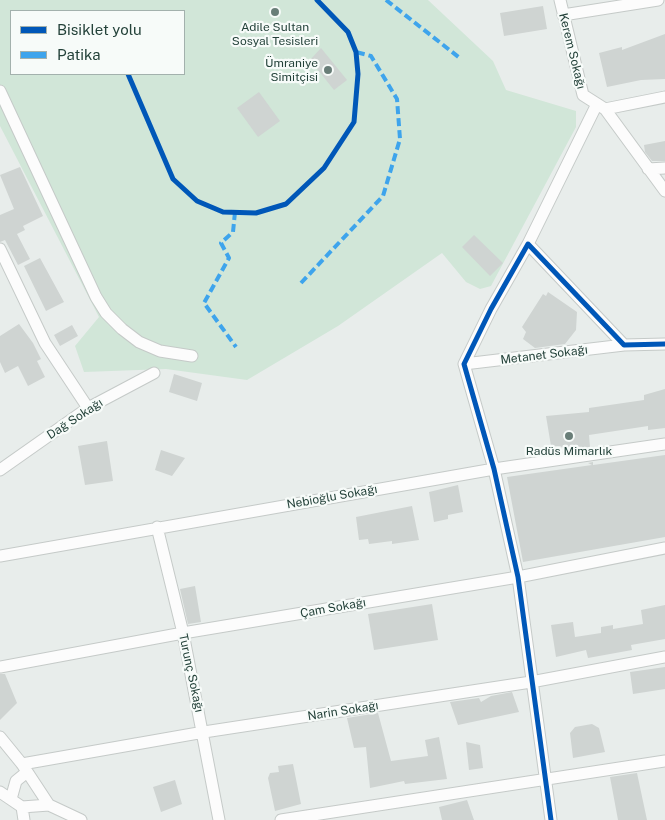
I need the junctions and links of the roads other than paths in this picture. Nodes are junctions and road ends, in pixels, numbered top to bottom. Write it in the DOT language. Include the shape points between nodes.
graph roads {
  1 [pos="560,0"];
  2 [pos="658,0"];
  3 [pos="563,15"];
  4 [pos="0,91"];
  5 [pos="665,97"];
  6 [pos="601,106"];
  7 [pos="665,168"];
  8 [pos="648,169"];
  9 [pos="665,191"];
  10 [pos="528,244"];
  11 [pos="0,249"];
  12 [pos="665,344"];
  13 [pos="624,345"];
  14 [pos="192,356"];
  15 [pos="464,364"];
  16 [pos="154,373"];
  17 [pos="88,408"];
  18 [pos="665,444"];
  19 [pos="2,465"];
  20 [pos="494,470"];
  21 [pos="157,527"];
  22 [pos="665,548"];
  23 [pos="0,556"];
  24 [pos="518,577"];
  25 [pos="183,633"];
  26 [pos="665,657"];
  27 [pos="0,667"];
  28 [pos="531,682"];
  29 [pos="204,732"];
  30 [pos="0,736"];
  31 [pos="665,761"];
  32 [pos="24,768"];
  33 [pos="547,780"];
  34 [pos="0,792"];
  35 [pos="11,800"];
  36 [pos="49,805"];
  37 [pos="22,807"];
  38 [pos="24,820"];
  39 [pos="80,820"];
  40 [pos="219,820"];
  41 [pos="281,820"];
  42 [pos="551,820"];
  1 -- 3 [label="street, Kerem Sokağı"];
  2 -- 3 [label="street"];
  3 -- 6 [label="street, Kerem Sokağı" via="583,95"];
  4 -- 14 [label="street" via="106,313 139,342 160,351"];
  5 -- 6 [label="street"];
  6 -- 8 [label="street, Kerem Sokağı"];
  6 -- 10 [label="street"];
  7 -- 8 [label="street"];
  8 -- 9 [label="street, Kerem Sokağı"];
  10 -- 13 [label="street"];
  10 -- 15 [label="street"];
  11 -- 17 [label="street" via="45,343"];
  12 -- 13 [label="street, Metanet Sokağı"];
  13 -- 15 [label="street, Metanet Sokağı"];
  15 -- 20 [label="street"];
  16 -- 17 [label="street, Dağ Sokağı"];
  17 -- 19 [label="street, Dağ Sokağı"];
  18 -- 20 [label="street, Nebioğlu Sokağı"];
  20 -- 21 [label="street, Nebioğlu Sokağı"];
  20 -- 24 [label="street"];
  21 -- 23 [label="street, Nebioğlu Sokağı"];
  21 -- 25 [label="street, Turunç Sokağı"];
  22 -- 24 [label="street, Çam Sokağı"];
  24 -- 25 [label="street, Çam Sokağı"];
  24 -- 28 [label="street"];
  25 -- 27 [label="street, Çam Sokağı"];
  25 -- 29 [label="street, Turunç Sokağı"];
  26 -- 28 [label="street, Narin Sokağı"];
  28 -- 29 [label="street, Narin Sokağı"];
  28 -- 33 [label="street"];
  29 -- 32 [label="street, Narin Sokağı"];
  29 -- 40 [label="street, Turunç Sokağı"];
  30 -- 32 [label="street"];
  31 -- 33 [label="street"];
  32 -- 35 [label="street"];
  32 -- 36 [label="street"];
  33 -- 41 [label="street"];
  33 -- 42 [label="street"];
  34 -- 35 [label="street"];
  35 -- 37 [label="street"];
  36 -- 37 [label="street"];
  36 -- 39 [label="street"];
  37 -- 38 [label="street"];
}
